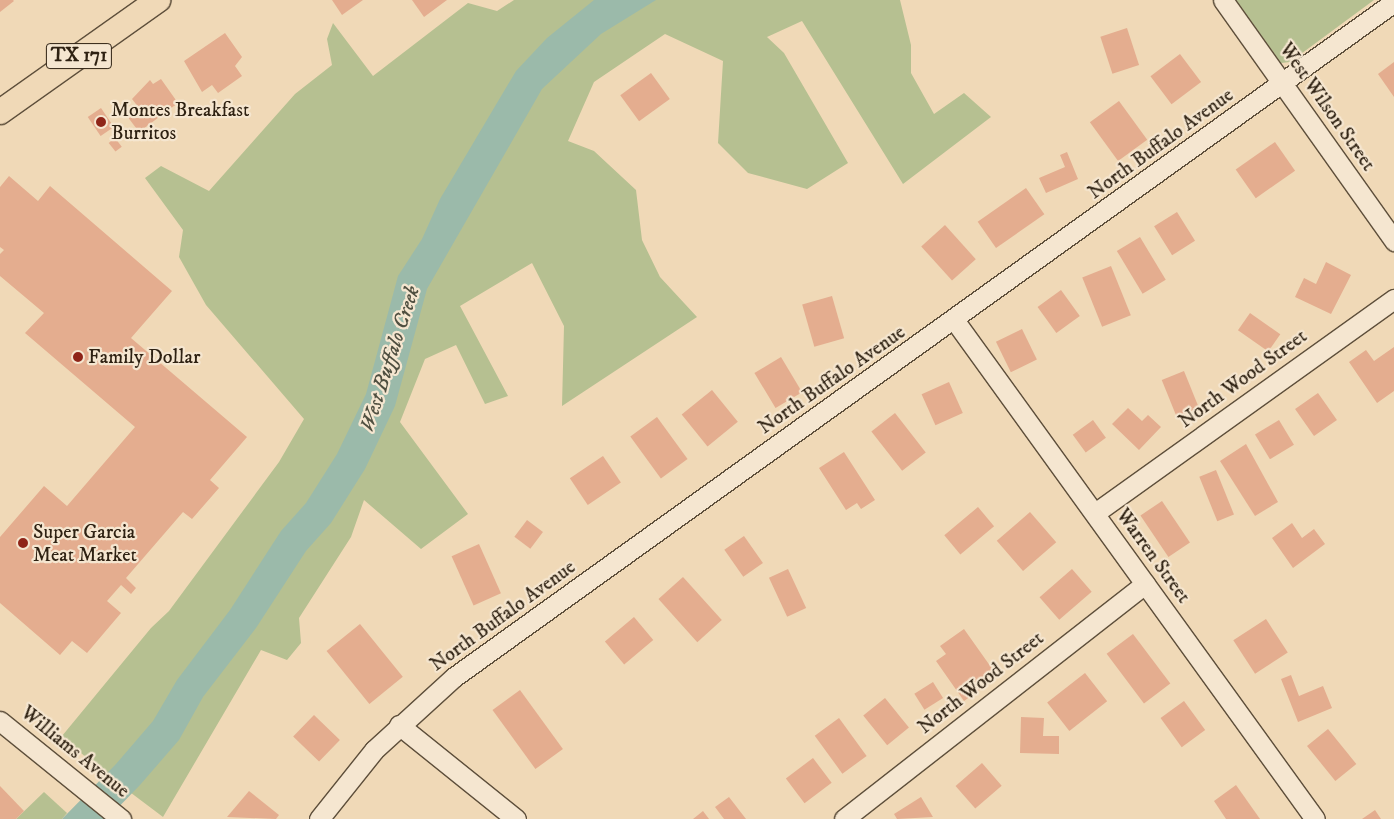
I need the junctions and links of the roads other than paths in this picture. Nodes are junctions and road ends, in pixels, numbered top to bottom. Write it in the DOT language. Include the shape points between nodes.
graph roads {
  1 [pos="158,0"];
  2 [pos="1223,0"];
  3 [pos="1394,2"];
  4 [pos="1282,84"];
  5 [pos="0,112"];
  6 [pos="1394,241"];
  7 [pos="1394,299"];
  8 [pos="955,320"];
  9 [pos="1095,513"];
  10 [pos="1145,584"];
  11 [pos="0,721"];
  12 [pos="400,725"];
  13 [pos="121,819"];
  14 [pos="319,819"];
  15 [pos="516,819"];
  16 [pos="844,819"];
  17 [pos="1315,819"];
  1 -- 5 [label="main road, TX 171"];
  2 -- 4 [label="street, West Wilson Street"];
  3 -- 4 [label="street, North Buffalo Avenue"];
  4 -- 6 [label="street, West Wilson Street"];
  4 -- 8 [label="street, North Buffalo Avenue"];
  7 -- 9 [label="street, North Wood Street"];
  8 -- 9 [label="street, Warren Street"];
  8 -- 12 [label="street, North Buffalo Avenue" via="454,677"];
  9 -- 10 [label="street, Warren Street"];
  10 -- 16 [label="street, North Wood Street"];
  10 -- 17 [label="street, Warren Street"];
  11 -- 13 [label="street, Williams Avenue"];
  12 -- 14 [label="street, North Buffalo Avenue" via="374,750"];
  12 -- 15 [label="street"];
}
